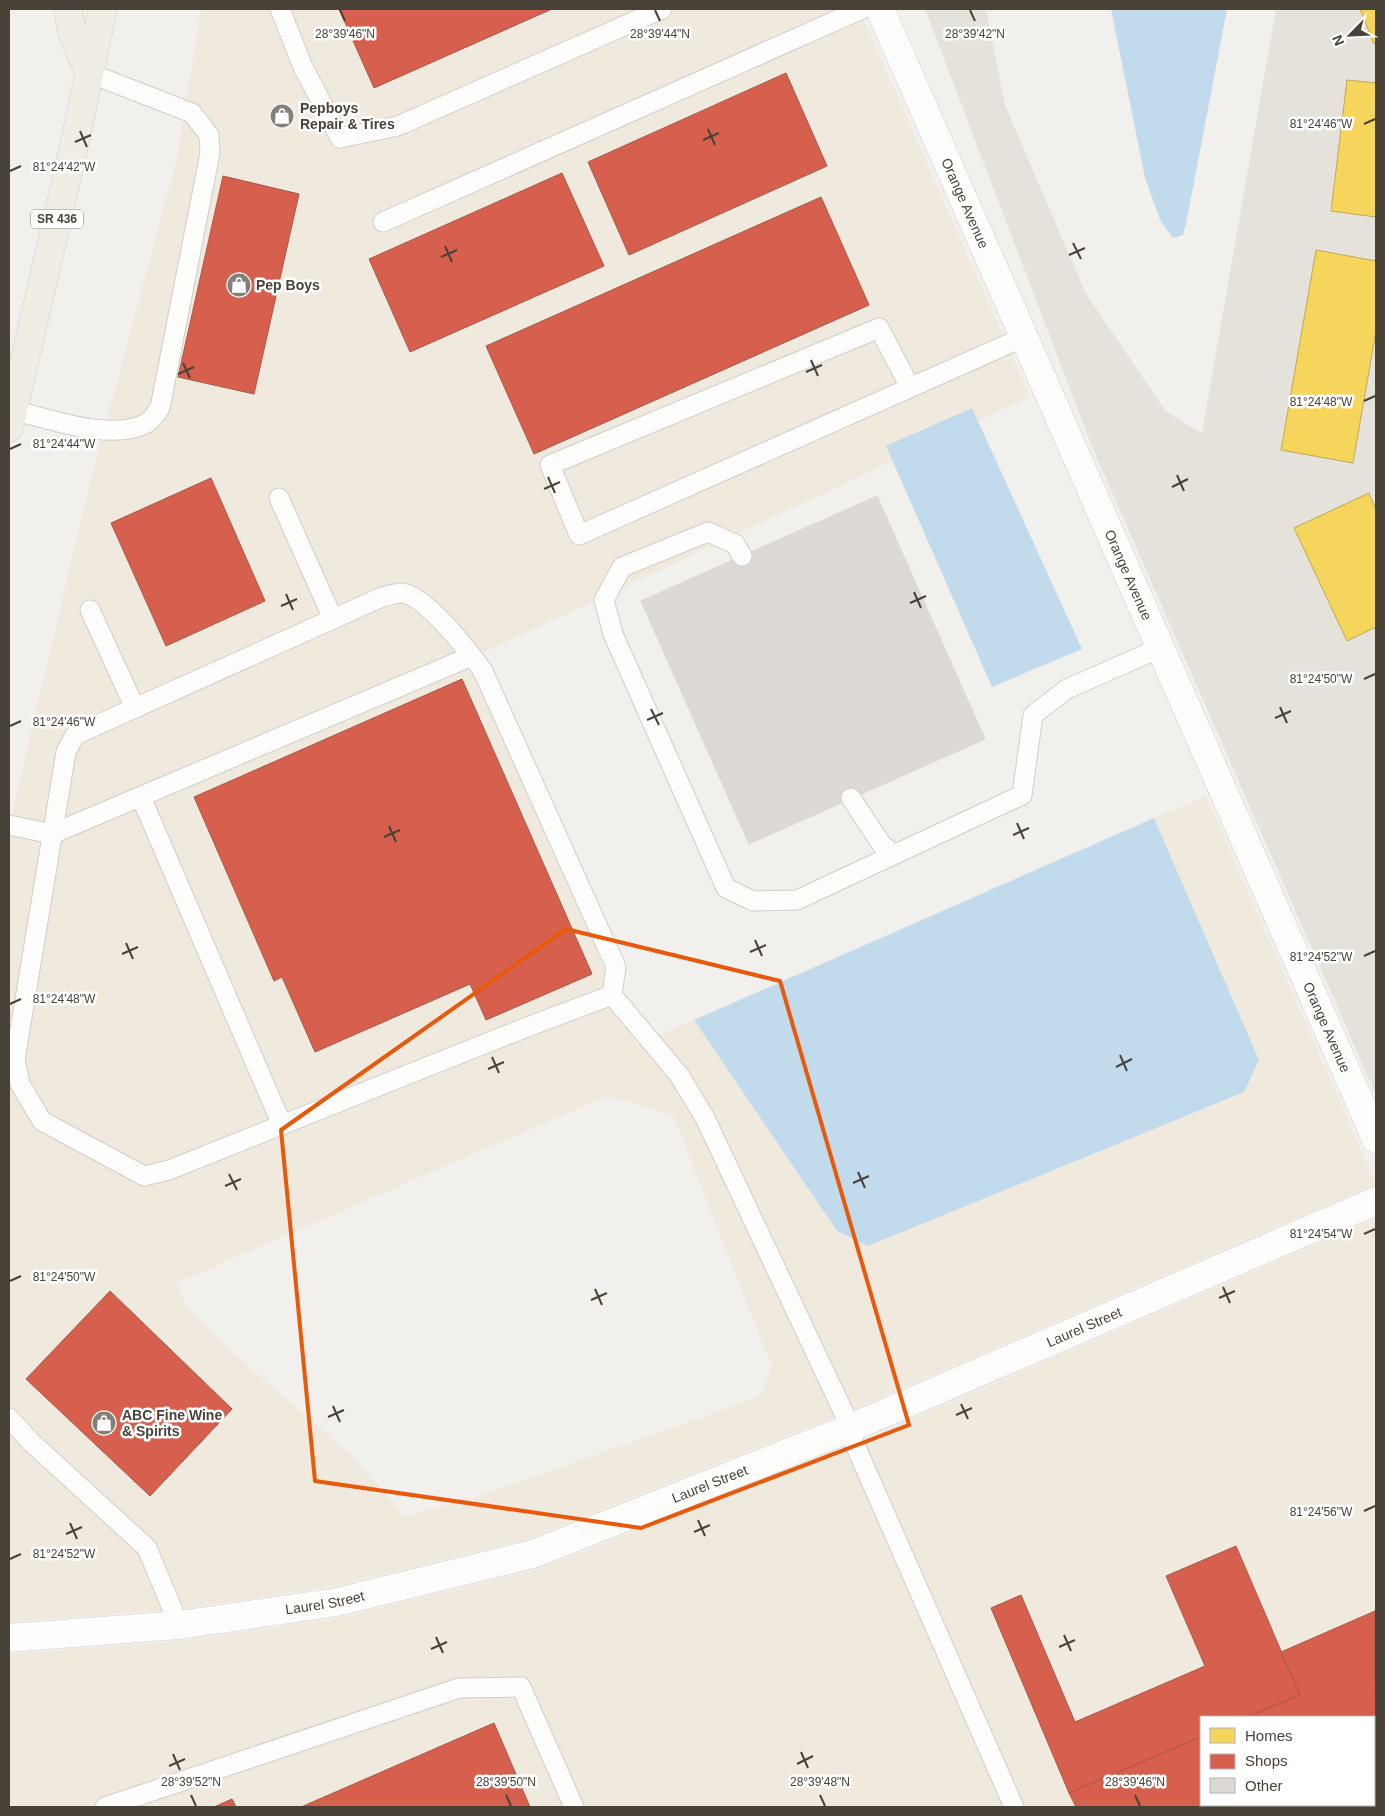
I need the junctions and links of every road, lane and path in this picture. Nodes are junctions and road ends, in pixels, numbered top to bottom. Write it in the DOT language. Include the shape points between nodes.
graph roads {
  1 [pos="68,9"];
  2 [pos="102,9"];
  3 [pos="280,9"];
  4 [pos="662,9"];
  5 [pos="862,9"];
  6 [pos="880,9"];
  7 [pos="89,73"];
  8 [pos="383,222"];
  9 [pos="1024,337"];
  10 [pos="910,387"];
  11 [pos="10,415"];
  12 [pos="279,498"];
  13 [pos="742,556"];
  14 [pos="90,610"];
  15 [pos="333,619"];
  16 [pos="1160,648"];
  17 [pos="472,656"];
  18 [pos="136,708"];
  19 [pos="141,796"];
  20 [pos="852,798"];
  21 [pos="9,825"];
  22 [pos="52,834"];
  23 [pos="894,854"];
  24 [pos="612,995"];
  25 [pos="282,1125"];
  26 [pos="1376,1139"];
  27 [pos="1376,1201"];
  28 [pos="9,1418"];
  29 [pos="850,1429"];
  30 [pos="179,1625"];
  31 [pos="9,1638"];
  32 [pos="105,1807"];
  33 [pos="574,1807"];
  34 [pos="1014,1807"];
  1 -- 7 [label="main road" via="72,32"];
  2 -- 7 [label="main road, SR 436"];
  3 -- 4 [label="lane" via="303,67 340,138 398,126"];
  5 -- 8 [label="lane"];
  6 -- 9 [label="street, Orange Avenue"];
  7 -- 11 [label="main road, SR 436"];
  7 -- 11 [label="lane" via="192,113 209,135 210,153 160,408 149,422 131,429 92,430"];
  9 -- 10 [label="lane"];
  9 -- 16 [label="street, Orange Avenue"];
  10 -- 10 [label="lane" via="579,535 550,465 879,328"];
  12 -- 15 [label="lane"];
  13 -- 23 [label="lane" via="735,544 708,532 622,567 604,600 613,634 726,888 753,901 797,900"];
  14 -- 18 [label="lane"];
  15 -- 17 [label="lane" via="382,596 403,593 423,604 456,635"];
  15 -- 18 [label="lane"];
  16 -- 23 [label="lane" via="1067,689 1033,715 1022,795"];
  16 -- 26 [label="street, Orange Avenue"];
  17 -- 19 [label="lane"];
  17 -- 24 [label="lane" via="483,671 616,967"];
  18 -- 22 [label="lane" via="75,735 66,752"];
  19 -- 22 [label="lane"];
  19 -- 25 [label="lane"];
  20 -- 23 [label="lane" via="882,845"];
  21 -- 22 [label="lane"];
  22 -- 25 [label="lane" via="15,1060 20,1084 42,1121 144,1176 169,1170"];
  24 -- 25 [label="lane"];
  24 -- 29 [label="lane" via="680,1075 705,1118"];
  27 -- 29 [label="street, Laurel Street"];
  28 -- 30 [label="lane" via="147,1548"];
  29 -- 30 [label="street, Laurel Street" via="533,1554 337,1602"];
  29 -- 34 [label="lane"];
  30 -- 31 [label="street, Laurel Street"];
  32 -- 33 [label="lane" via="459,1688 521,1687"];
}
